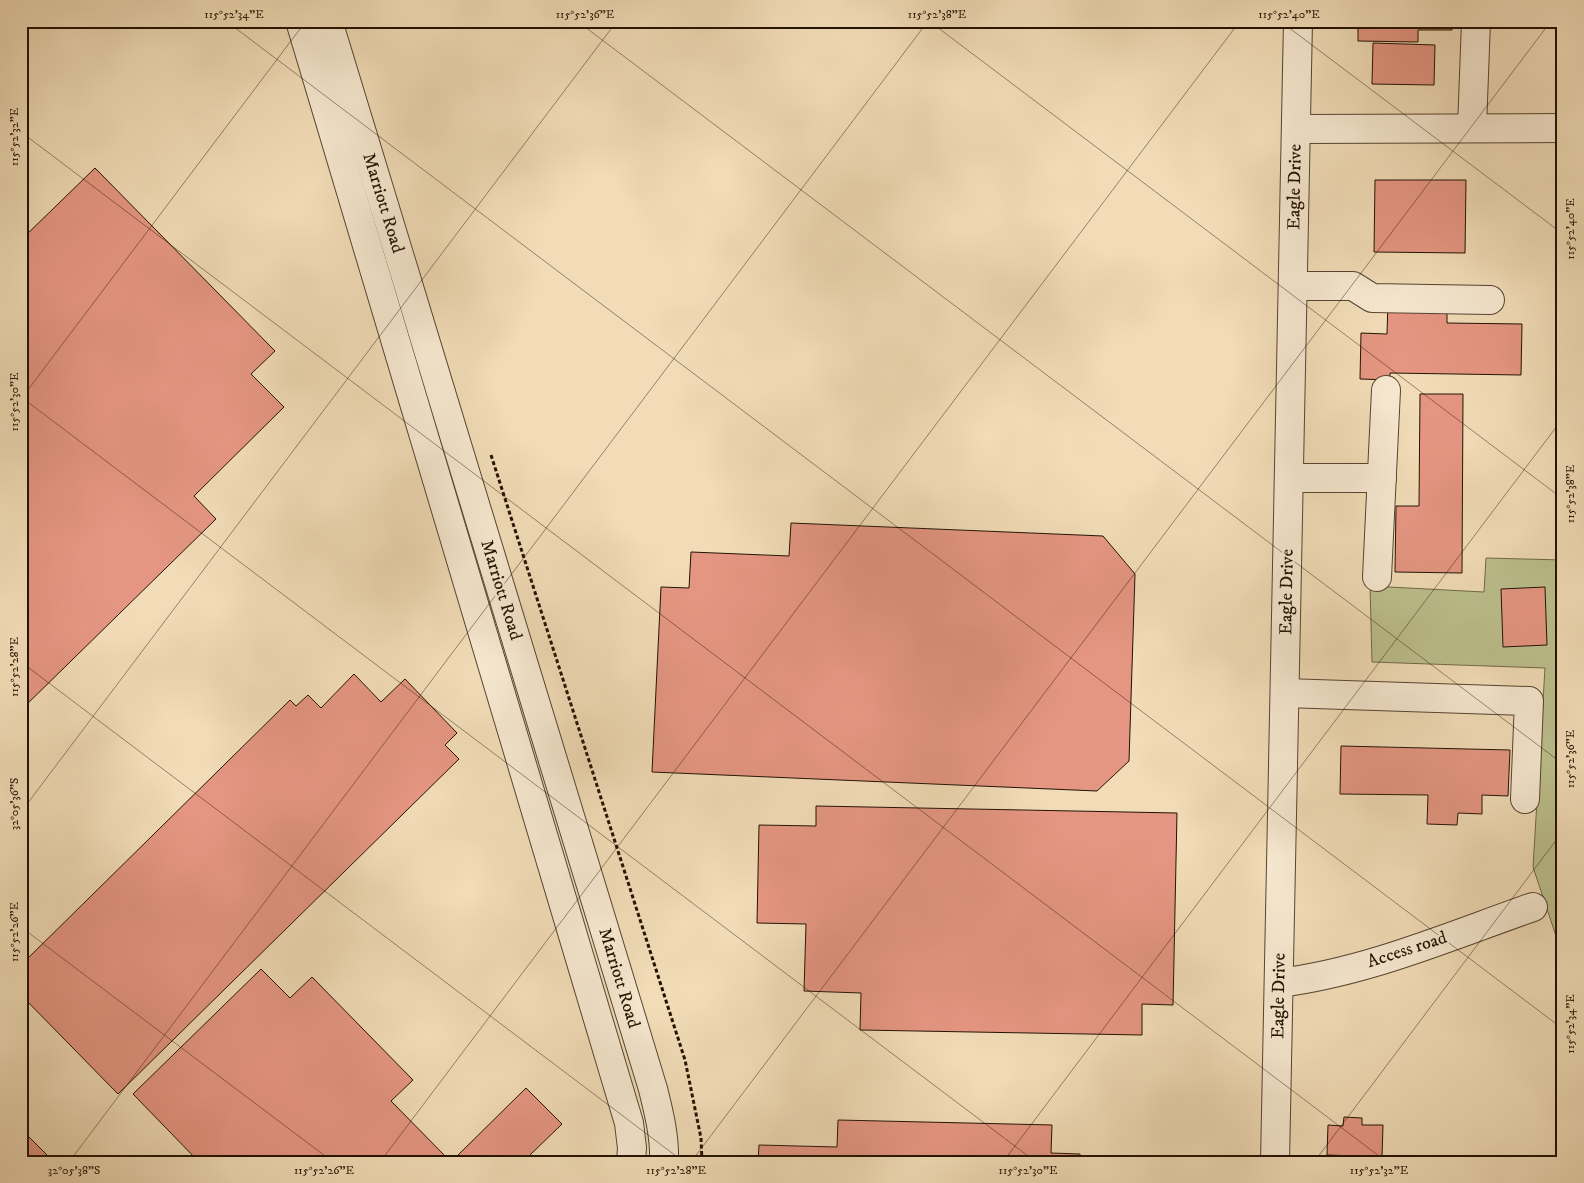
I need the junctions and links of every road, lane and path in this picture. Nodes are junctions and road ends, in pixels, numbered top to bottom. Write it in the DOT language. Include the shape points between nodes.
graph roads {
  1 [pos="300,21"];
  2 [pos="328,21"];
  3 [pos="1298,21"];
  4 [pos="1476,21"];
  5 [pos="1472,128"];
  6 [pos="1563,128"];
  7 [pos="1296,129"];
  8 [pos="1293,286"];
  9 [pos="1490,300"];
  10 [pos="1386,390"];
  11 [pos="488,446"];
  12 [pos="1289,478"];
  13 [pos="1382,478"];
  14 [pos="1377,577"];
  15 [pos="1285,693"];
  16 [pos="1525,798"];
  17 [pos="1533,907"];
  18 [pos="1279,983"];
  19 [pos="631,1162"];
  20 [pos="664,1162"];
  21 [pos="702,1162"];
  22 [pos="1275,1162"];
  1 -- 19 [label="street, Marriott Road" via="629,1123"];
  2 -- 20 [label="street, Marriott Road" via="653,1089"];
  3 -- 7 [label="street, Eagle Drive"];
  4 -- 5 [label="street"];
  5 -- 6 [label="street"];
  5 -- 7 [label="street"];
  7 -- 8 [label="street, Eagle Drive"];
  8 -- 9 [label="street" via="1353,286 1372,298"];
  8 -- 12 [label="street, Eagle Drive"];
  10 -- 13 [label="street"];
  11 -- 21 [label="path" via="685,1060 701,1138"];
  12 -- 13 [label="street"];
  12 -- 15 [label="street, Eagle Drive"];
  13 -- 14 [label="street"];
  15 -- 16 [label="street" via="1529,701"];
  15 -- 18 [label="street, Eagle Drive"];
  17 -- 18 [label="street, Access road" via="1391,958"];
  18 -- 22 [label="street, Eagle Drive"];
}
